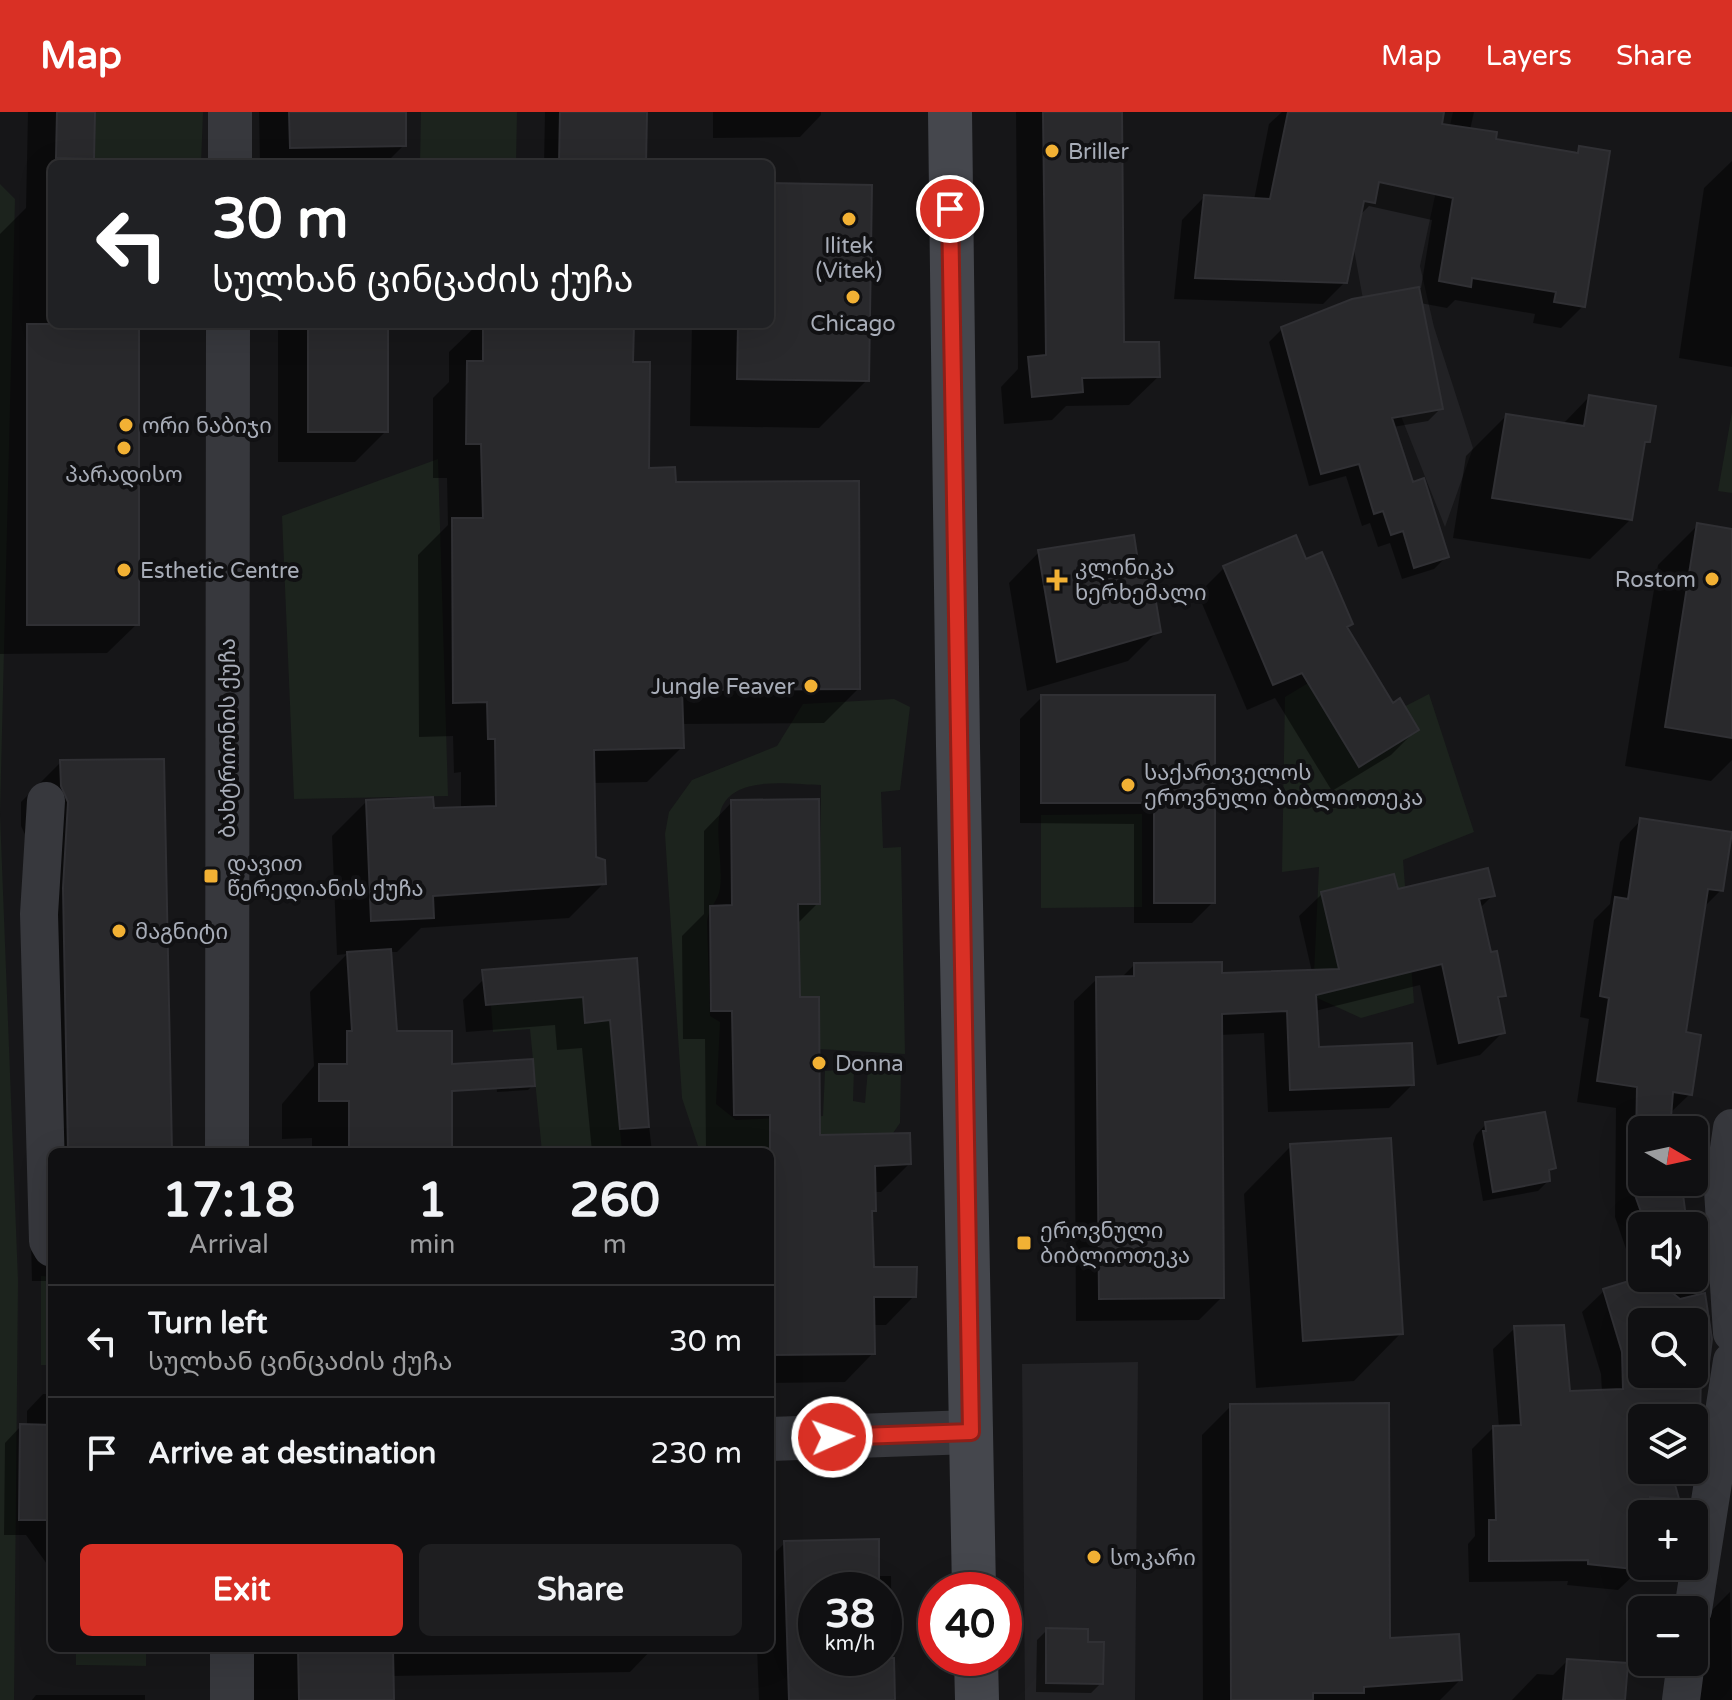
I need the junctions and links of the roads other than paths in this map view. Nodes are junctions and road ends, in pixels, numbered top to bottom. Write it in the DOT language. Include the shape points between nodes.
graph roads {
  1 [pos="230,112"];
  2 [pos="950,112"];
  3 [pos="230,160"];
  4 [pos="228,328"];
  5 [pos="46,801"];
  6 [pos="1732,1128"];
  7 [pos="227,1148"];
  8 [pos="48,1230"];
  9 [pos="1732,1333"];
  10 [pos="1732,1361"];
  11 [pos="971,1432"];
  12 [pos="774,1439"];
  13 [pos="974,1572"];
  14 [pos="1695,1596"];
  15 [pos="232,1652"];
  16 [pos="976,1676"];
  17 [pos="1684,1676"];
  18 [pos="232,1700"];
  19 [pos="977,1700"];
  20 [pos="1681,1700"];
  1 -- 3 [label="street"];
  2 -- 11 [label="main road"];
  4 -- 7 [label="street, ბახტრიონის ქუჩა"];
  5 -- 8 [label="street" via="39,914"];
  6 -- 9 [label="street" via="1723,1190"];
  10 -- 14 [label="street"];
  11 -- 12 [label="street"];
  11 -- 13 [label="main road"];
  15 -- 18 [label="street"];
  16 -- 19 [label="main road"];
  17 -- 20 [label="street"];
}
